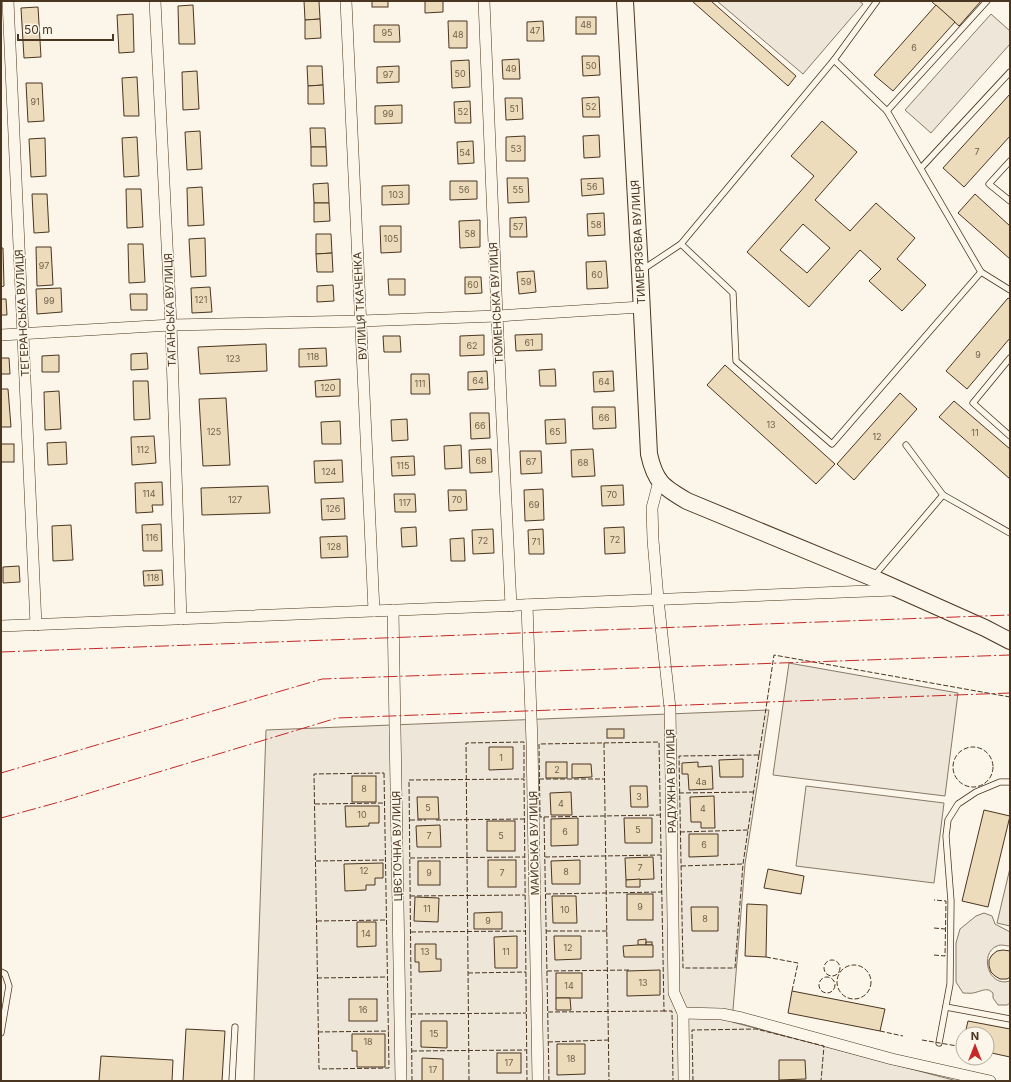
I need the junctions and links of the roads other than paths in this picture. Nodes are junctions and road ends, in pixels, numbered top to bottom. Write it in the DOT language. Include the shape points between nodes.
graph roads {
  1 [pos="8,1"];
  2 [pos="155,1"];
  3 [pos="346,1"];
  4 [pos="484,1"];
  5 [pos="624,1"];
  6 [pos="877,1"];
  7 [pos="987,1"];
  8 [pos="834,60"];
  9 [pos="1010,72"];
  10 [pos="887,111"];
  11 [pos="1010,161"];
  12 [pos="921,168"];
  13 [pos="1010,200"];
  14 [pos="681,244"];
  15 [pos="640,272"];
  16 [pos="982,272"];
  17 [pos="1010,290"];
  18 [pos="641,307"];
  19 [pos="497,316"];
  20 [pos="360,321"];
  21 [pos="171,324"];
  22 [pos="23,334"];
  23 [pos="1,335"];
  24 [pos="1010,358"];
  25 [pos="1010,436"];
  26 [pos="906,445"];
  27 [pos="659,481"];
  28 [pos="943,495"];
  29 [pos="1010,533"];
  30 [pos="872,578"];
  31 [pos="899,590"];
  32 [pos="658,599"];
  33 [pos="527,605"];
  34 [pos="511,606"];
  35 [pos="393,610"];
  36 [pos="374,611"];
  37 [pos="181,619"];
  38 [pos="36,625"];
  39 [pos="1,626"];
  40 [pos="1010,641"];
  41 [pos="1010,782"];
  42 [pos="1,972"];
  43 [pos="946,1007"];
  44 [pos="683,1013"];
  45 [pos="1010,1019"];
  46 [pos="235,1027"];
  47 [pos="1,1033"];
  48 [pos="939,1043"];
  49 [pos="232,1081"];
  50 [pos="401,1081"];
  51 [pos="538,1081"];
  52 [pos="684,1081"];
  53 [pos="990,1081"];
  1 -- 22 [label="street, ТЕГЕРАНСЬКА ВУЛИЦЯ"];
  2 -- 21 [label="street, ТАГАНСЬКА ВУЛИЦЯ"];
  3 -- 20 [label="street, ВУЛИЦЯ ТКАЧЕНКА"];
  4 -- 19 [label="street, ТЮМЕНСЬКА ВУЛИЦЯ"];
  5 -- 15 [label="street, ТИМЕРЯЗЄВА ВУЛИЦЯ"];
  6 -- 8 [label="lane"];
  7 -- 10 [label="lane"];
  8 -- 10 [label="lane"];
  8 -- 14 [label="lane"];
  9 -- 12 [label="lane"];
  10 -- 12 [label="lane"];
  11 -- 13 [label="lane" via="989,184"];
  12 -- 16 [label="lane"];
  14 -- 15 [label="lane"];
  14 -- 16 [label="lane" via="733,293 736,361 832,444"];
  15 -- 18 [label="street, ТИМЕРЯЗЄВА ВУЛИЦЯ"];
  16 -- 17 [label="lane"];
  18 -- 19 [label="street"];
  18 -- 27 [label="street, ТИМЕРЯЗЄВА ВУЛИЦЯ" via="649,454 652,468"];
  19 -- 20 [label="street"];
  19 -- 34 [label="street, ТЮМЕНСЬКА ВУЛИЦЯ"];
  20 -- 21 [label="street"];
  20 -- 36 [label="street, ВУЛИЦЯ ТКАЧЕНКА"];
  21 -- 22 [label="street"];
  21 -- 37 [label="street, ТАГАНСЬКА ВУЛИЦЯ"];
  22 -- 23 [label="street"];
  22 -- 38 [label="street, ТЕГЕРАНСЬКА ВУЛИЦЯ"];
  24 -- 25 [label="lane" via="973,403"];
  26 -- 28 [label="lane"];
  27 -- 30 [label="street" via="687,501"];
  27 -- 32 [label="street, РАДУЖНА ВУЛИЦЯ" via="652,508"];
  28 -- 29 [label="lane"];
  28 -- 30 [label="lane"];
  30 -- 31 [label="street"];
  31 -- 32 [label="street"];
  31 -- 40 [label="street"];
  32 -- 33 [label="street"];
  32 -- 44 [label="street, РАДУЖНА ВУЛИЦЯ" via="670,708 674,993"];
  33 -- 34 [label="street"];
  33 -- 51 [label="street, МАЙСЬКА ВУЛИЦЯ"];
  34 -- 35 [label="street"];
  35 -- 36 [label="street"];
  35 -- 50 [label="street, ЦВЄТОЧНА ВУЛИЦЯ"];
  36 -- 37 [label="street"];
  37 -- 38 [label="street"];
  38 -- 39 [label="street"];
  41 -- 43 [label="lane" via="1000,782 976,792 958,804 948,820 946,836 951,901 950,984"];
  42 -- 47 [label="lane" via="5,974 9,986"];
  43 -- 45 [label="lane"];
  43 -- 48 [label="lane"];
  44 -- 52 [label="street, РАДУЖНА ВУЛИЦЯ"];
  44 -- 53 [label="street" via="722,1014 742,1018"];
  46 -- 49 [label="lane"];
}
